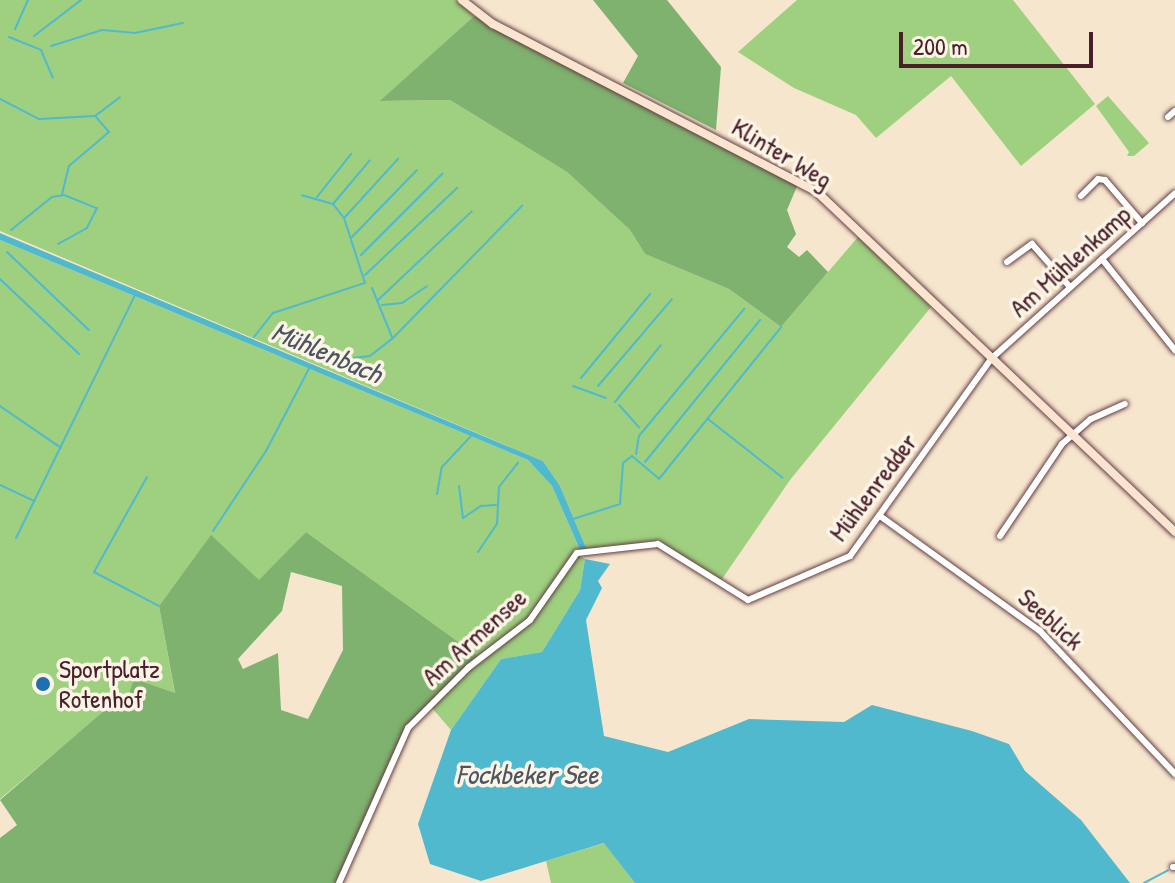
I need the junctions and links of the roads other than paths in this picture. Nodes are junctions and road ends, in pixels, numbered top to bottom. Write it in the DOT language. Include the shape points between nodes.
graph roads {
  1 [pos="462,0"];
  2 [pos="1175,111"];
  3 [pos="1168,117"];
  4 [pos="1175,193"];
  5 [pos="1081,196"];
  6 [pos="1142,223"];
  7 [pos="1102,259"];
  8 [pos="1007,262"];
  9 [pos="1070,287"];
  10 [pos="1175,350"];
  11 [pos="992,358"];
  12 [pos="1125,404"];
  13 [pos="1072,436"];
  14 [pos="880,516"];
  15 [pos="1174,528"];
  16 [pos="1000,536"];
  17 [pos="754,599"];
  18 [pos="1175,774"];
  19 [pos="339,883"];
  1 -- 11 [label="street, Klinter Weg" via="493,24 800,180"];
  2 -- 3 [label="street"];
  4 -- 6 [label="street, Am Mühlenkamp"];
  5 -- 6 [label="street" via="1098,179 1105,180"];
  6 -- 7 [label="street, Am Mühlenkamp"];
  7 -- 9 [label="street, Am Mühlenkamp"];
  7 -- 10 [label="street"];
  8 -- 9 [label="street" via="1032,244"];
  9 -- 11 [label="street, Am Mühlenkamp"];
  11 -- 13 [label="street, Klinter Weg"];
  11 -- 14 [label="street, Mühlenredder"];
  12 -- 13 [label="street" via="1091,419"];
  13 -- 15 [label="street, Klinter Weg"];
  13 -- 16 [label="street"];
  14 -- 17 [label="street, Mühlenredder" via="850,556"];
  14 -- 18 [label="street, Seeblick" via="1040,631"];
  17 -- 19 [label="street, Am Armensee" via="721,586 658,544 581,553 530,620 469,667 408,728"];
}
